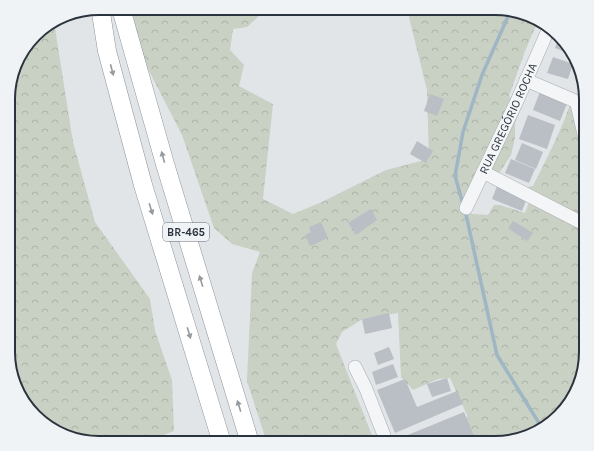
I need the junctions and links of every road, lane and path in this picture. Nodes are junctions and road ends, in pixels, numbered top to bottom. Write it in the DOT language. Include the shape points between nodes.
graph roads {
  1 [pos="101,15"];
  2 [pos="125,15"];
  3 [pos="547,33"];
  4 [pos="526,80"];
  5 [pos="579,113"];
  6 [pos="483,172"];
  7 [pos="466,208"];
  8 [pos="579,222"];
  9 [pos="355,367"];
  10 [pos="220,436"];
  11 [pos="248,436"];
  12 [pos="384,436"];
  1 -- 10 [label="highway, BR-465, one-way" via="107,51 143,185"];
  11 -- 2 [label="highway, BR-465, one-way" via="164,164"];
  3 -- 4 [label="street, RUA GREGÓRIO ROCHA"];
  4 -- 5 [label="street" via="574,101"];
  4 -- 6 [label="street, RUA GREGÓRIO ROCHA"];
  6 -- 7 [label="street, RUA GREGÓRIO ROCHA"];
  6 -- 8 [label="street"];
  9 -- 12 [label="street"];
}
